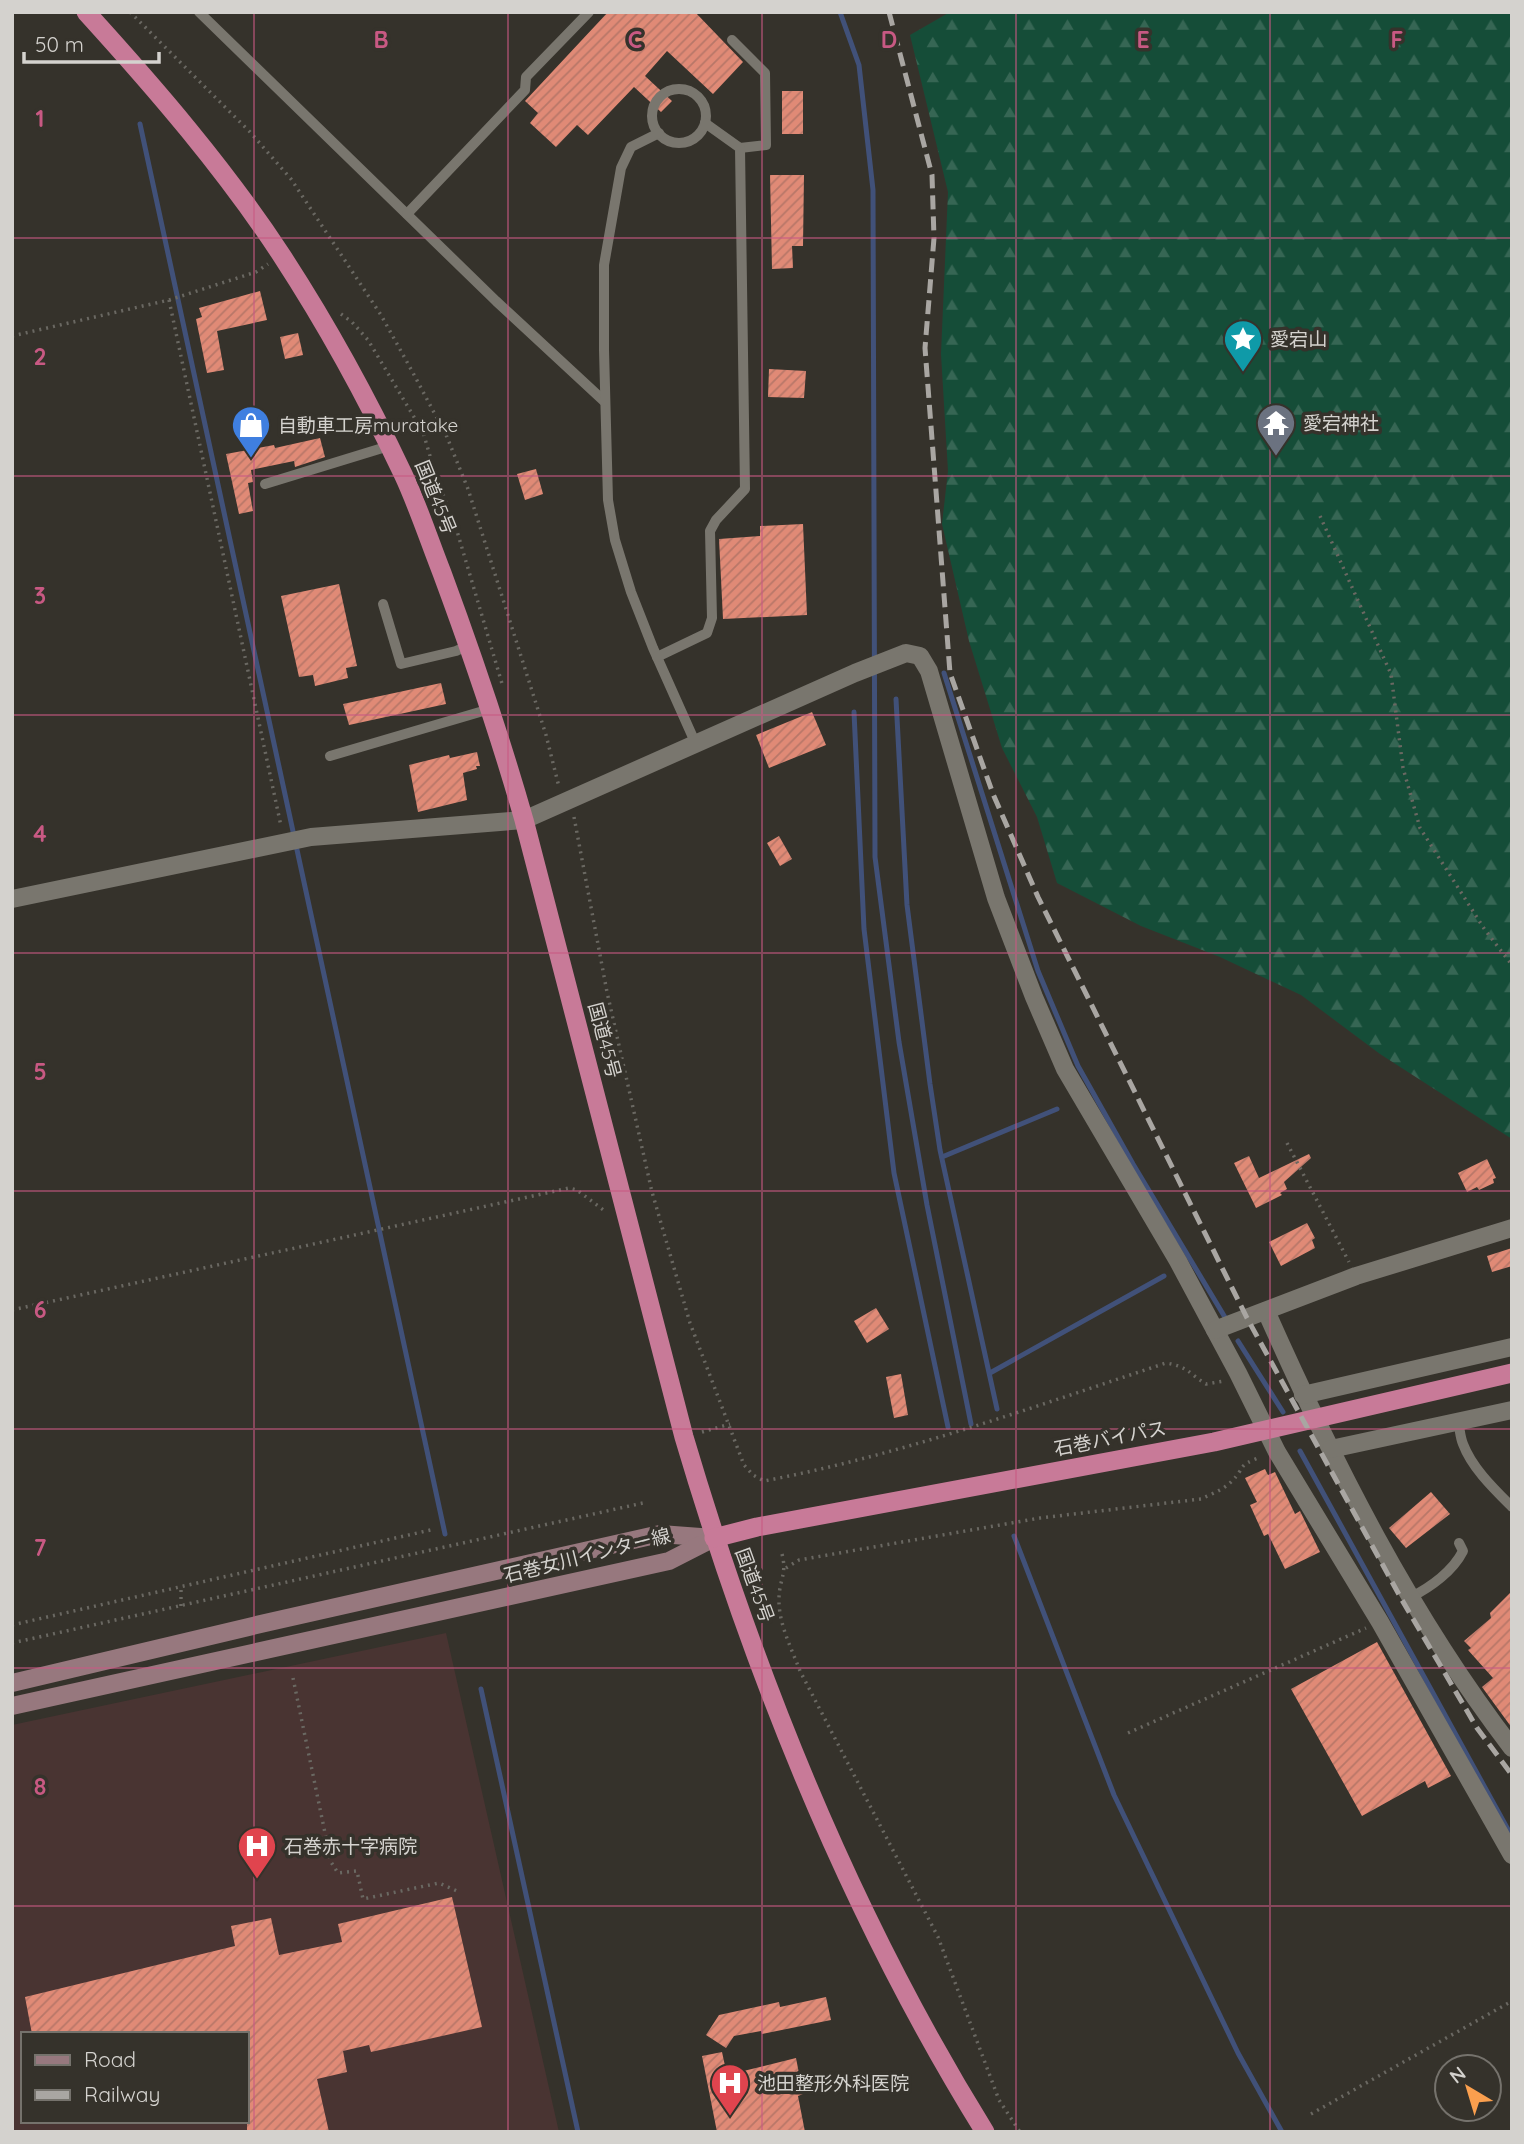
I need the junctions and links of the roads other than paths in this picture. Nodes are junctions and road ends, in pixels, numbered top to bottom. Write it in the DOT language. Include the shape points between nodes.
graph roads {
  1 [pos="86,12"];
  2 [pos="199,12"];
  3 [pos="589,12"];
  4 [pos="732,40"];
  5 [pos="705,123"];
  6 [pos="659,133"];
  7 [pos="740,148"];
  8 [pos="407,214"];
  9 [pos="605,402"];
  10 [pos="389,446"];
  11 [pos="265,484"];
  12 [pos="383,604"];
  13 [pos="469,645"];
  14 [pos="657,657"];
  15 [pos="490,709"];
  16 [pos="695,742"];
  17 [pos="330,756"];
  18 [pos="524,820"];
  19 [pos="12,899"];
  20 [pos="1512,1228"];
  21 [pos="1266,1311"];
  22 [pos="1215,1330"];
  23 [pos="1512,1348"];
  24 [pos="1512,1373"];
  25 [pos="1303,1395"];
  26 [pos="1512,1410"];
  27 [pos="1458,1422"];
  28 [pos="1331,1448"];
  29 [pos="1512,1507"];
  30 [pos="714,1538"];
  31 [pos="1459,1543"];
  32 [pos="1411,1597"];
  33 [pos="12,1683"];
  34 [pos="12,1706"];
  35 [pos="1512,1748"];
  36 [pos="1512,1856"];
  37 [pos="985,2132"];
  1 -- 10 [label="highway, 国道45号" via="211,158 282,256"];
  2 -- 8 [label="lane"];
  3 -- 8 [label="lane" via="526,77 525,90"];
  4 -- 7 [label="lane" via="765,73 766,145"];
  5 -- 6 [label="lane" via="700,134 685,143 669,141"];
  5 -- 6 [label="lane" via="706,110 697,96 673,90 654,106 653,123"];
  5 -- 7 [label="lane"];
  6 -- 9 [label="lane" via="631,148 621,167 609,226 604,265"];
  7 -- 14 [label="lane" via="746,489 710,531 712,618 707,633"];
  8 -- 9 [label="lane"];
  9 -- 14 [label="lane" via="608,500 615,540"];
  10 -- 11 [label="lane"];
  10 -- 13 [label="highway, 国道45号"];
  12 -- 13 [label="lane" via="401,664"];
  13 -- 15 [label="highway, 国道45号"];
  14 -- 16 [label="lane"];
  15 -- 17 [label="lane"];
  15 -- 18 [label="highway, 国道45号"];
  16 -- 18 [label="street"];
  16 -- 22 [label="street" via="890,659 906,653 919,656 929,671 996,898 1065,1069"];
  18 -- 19 [label="street" via="292,842"];
  18 -- 30 [label="highway, 国道45号"];
  20 -- 21 [label="street" via="1356,1276"];
  21 -- 22 [label="street"];
  21 -- 25 [label="street"];
  22 -- 36 [label="street" via="1277,1452 1380,1622"];
  23 -- 25 [label="street"];
  24 -- 30 [label="highway, 石巻バイパス" via="1214,1442"];
  25 -- 28 [label="street"];
  26 -- 27 [label="street"];
  27 -- 28 [label="street"];
  27 -- 29 [label="lane" via="1463,1444 1475,1464"];
  28 -- 32 [label="street"];
  30 -- 33 [label="main road, 石巻女川インター線" via="660,1534"];
  30 -- 34 [label="main road, 石巻女川インター線" via="669,1561"];
  30 -- 37 [label="highway, 国道45号" via="792,1745 861,1907"];
  31 -- 32 [label="lane" via="1463,1551 1458,1562"];
  32 -- 35 [label="street"];
}
